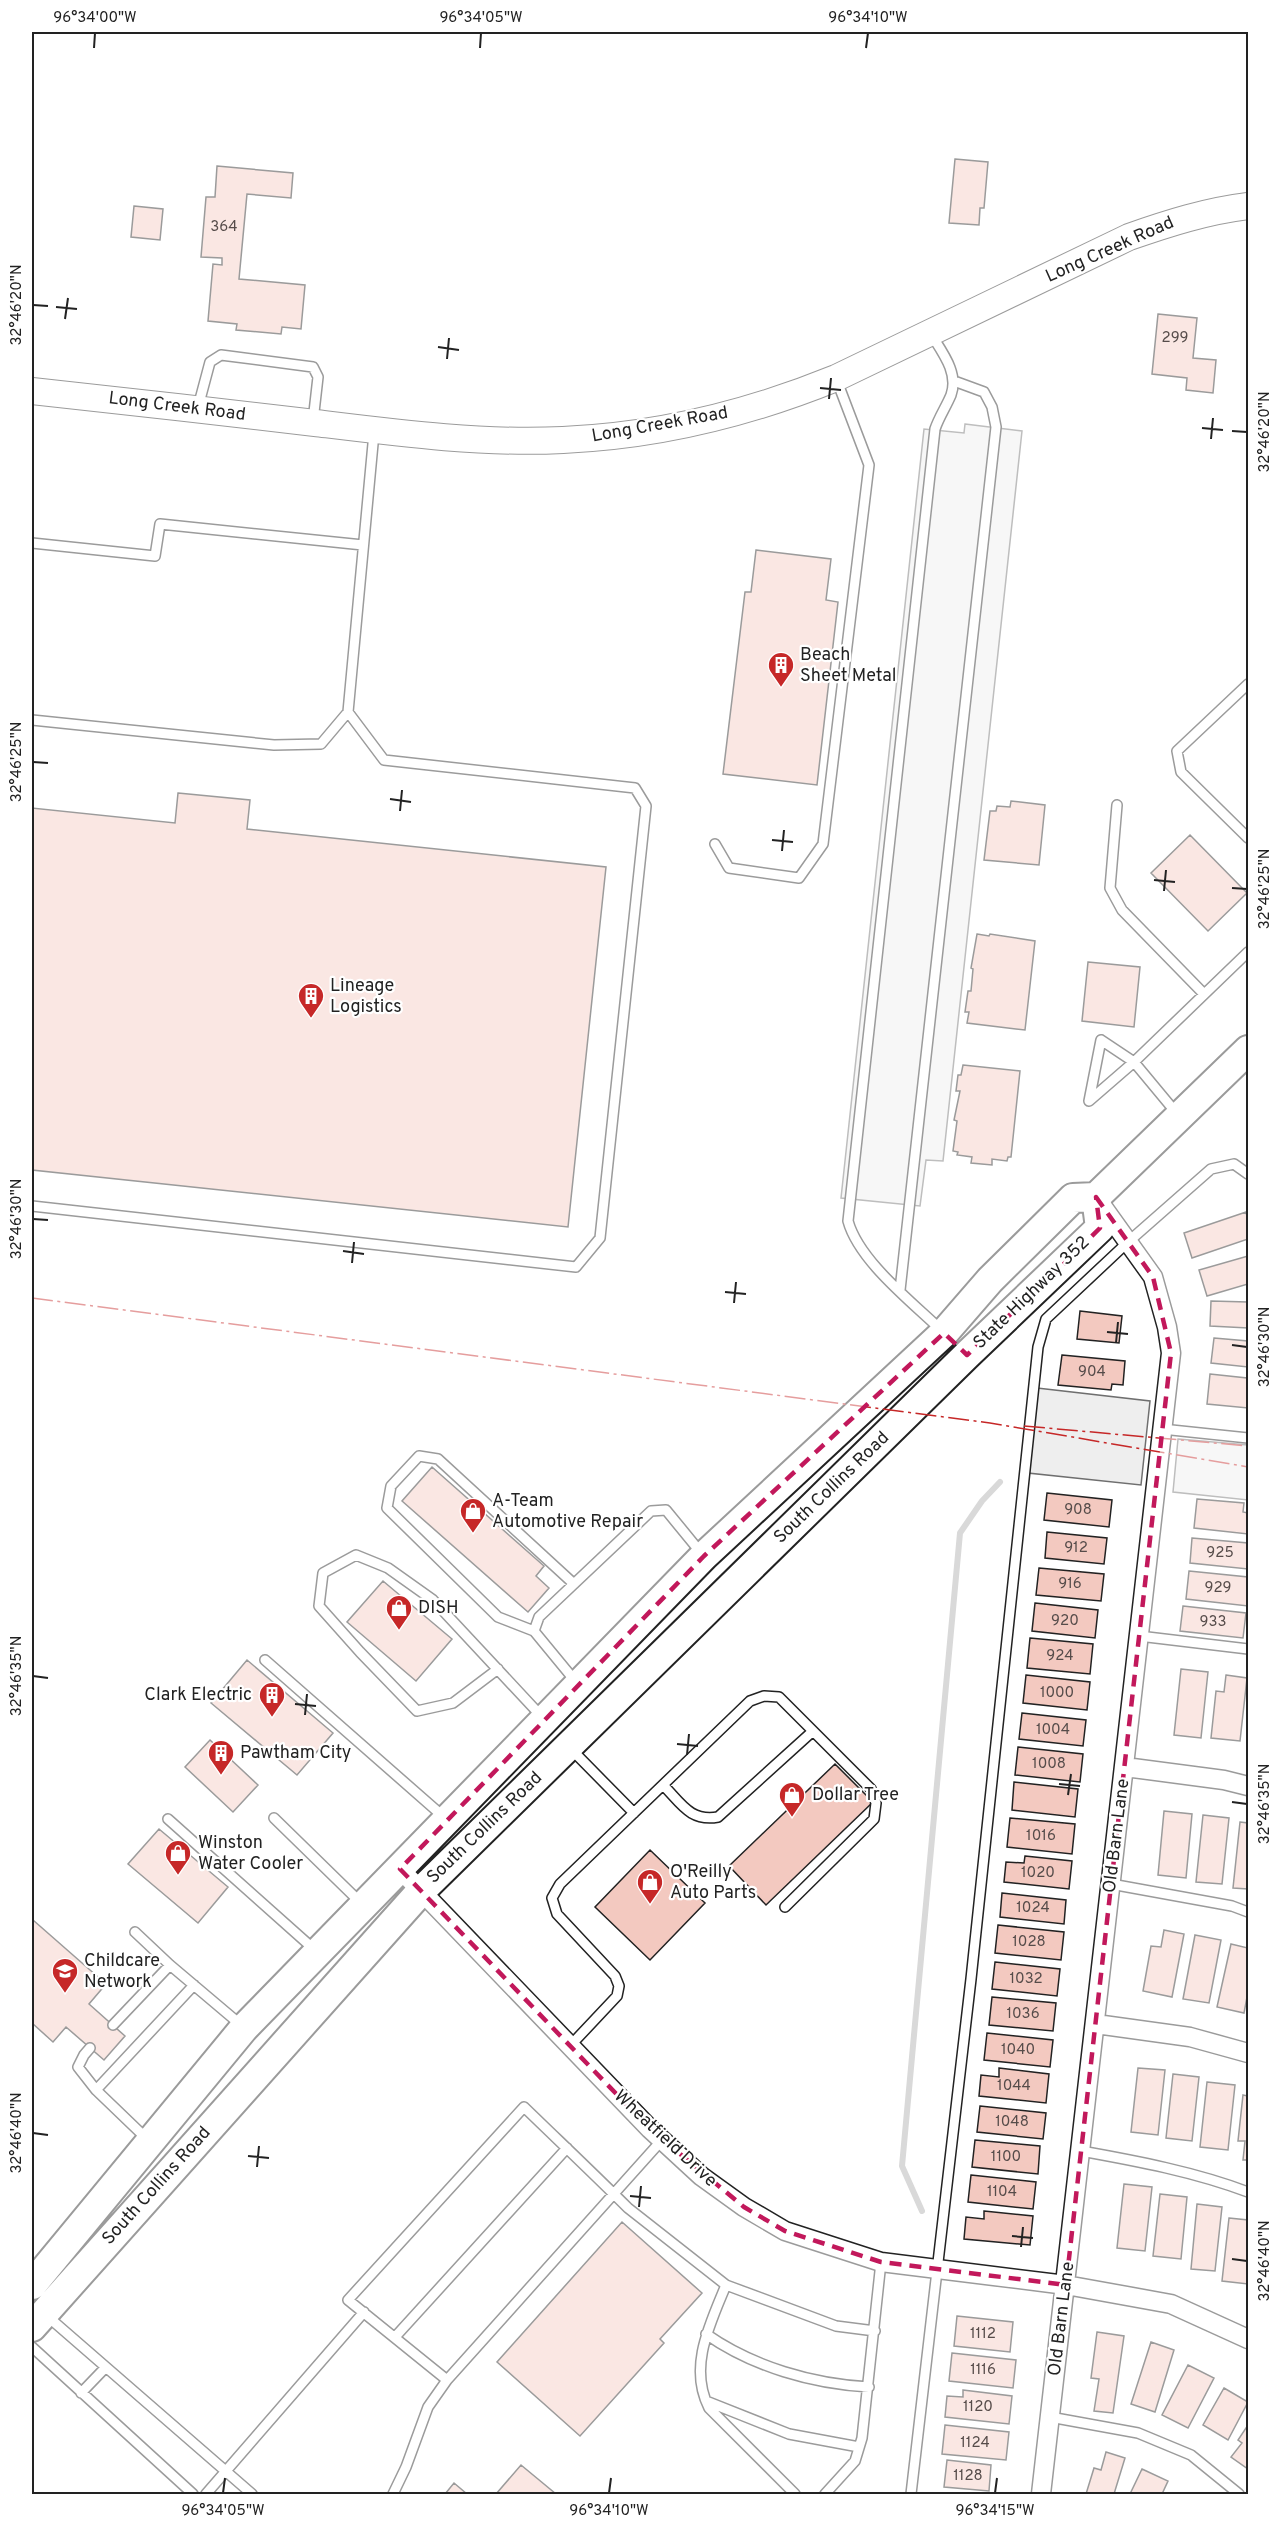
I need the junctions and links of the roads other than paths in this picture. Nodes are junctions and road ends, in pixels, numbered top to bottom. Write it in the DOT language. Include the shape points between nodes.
graph roads {
  1 [pos="1248,206"];
  2 [pos="931,333"];
  3 [pos="836,378"];
  4 [pos="954,381"];
  5 [pos="32,391"];
  6 [pos="197,410"];
  7 [pos="313,423"];
  8 [pos="374,430"];
  9 [pos="32,543"];
  10 [pos="363,545"];
  11 [pos="1248,684"];
  12 [pos="348,712"];
  13 [pos="32,720"];
  14 [pos="1117,805"];
  15 [pos="1248,838"];
  16 [pos="715,844"];
  17 [pos="1248,952"];
  18 [pos="1204,994"];
  19 [pos="1248,1050"];
  20 [pos="1134,1062"];
  21 [pos="1179,1117"];
  22 [pos="1248,1174"];
  23 [pos="1096,1197"];
  24 [pos="32,1206"];
  25 [pos="1128,1242"];
  26 [pos="900,1290"];
  27 [pos="952,1323"];
  28 [pos="967,1355"];
  29 [pos="1162,1429"];
  30 [pos="1248,1438"];
  31 [pos="704,1556"];
  32 [pos="574,1584"];
  33 [pos="534,1631"];
  34 [pos="1139,1636"];
  35 [pos="1248,1649"];
  36 [pos="265,1660"];
  37 [pos="498,1669"];
  38 [pos="578,1685"];
  39 [pos="544,1720"];
  40 [pos="813,1731"];
  41 [pos="568,1746"];
  42 [pos="1125,1767"];
  43 [pos="663,1785"];
  44 [pos="1248,1786"];
  45 [pos="634,1813"];
  46 [pos="274,1818"];
  47 [pos="168,1820"];
  48 [pos="447,1820"];
  49 [pos="400,1869"];
  50 [pos="1111,1884"];
  51 [pos="421,1891"];
  52 [pos="364,1906"];
  53 [pos="784,1907"];
  54 [pos="1248,1912"];
  55 [pos="135,1932"];
  56 [pos="318,1953"];
  57 [pos="170,1965"];
  58 [pos="194,1985"];
  59 [pos="1095,2024"];
  60 [pos="113,2025"];
  61 [pos="244,2028"];
  62 [pos="570,2046"];
  63 [pos="90,2048"];
  64 [pos="1248,2053"];
  65 [pos="96,2090"];
  66 [pos="662,2140"];
  67 [pos="150,2141"];
  68 [pos="567,2148"];
  69 [pos="1081,2151"];
  70 [pos="1248,2192"];
  71 [pos="614,2194"];
  72 [pos="881,2262"];
  73 [pos="937,2269"];
  74 [pos="32,2285"];
  75 [pos="726,2285"];
  76 [pos="1066,2285"];
  77 [pos="364,2312"];
  78 [pos="36,2314"];
  79 [pos="874,2331"];
  80 [pos="706,2334"];
  81 [pos="395,2337"];
  82 [pos="1248,2339"];
  83 [pos="32,2347"];
  84 [pos="106,2367"];
  85 [pos="447,2380"];
  86 [pos="869,2387"];
  87 [pos="81,2392"];
  88 [pos="706,2401"];
  89 [pos="1050,2417"];
  90 [pos="859,2447"];
  91 [pos="227,2473"];
  92 [pos="193,2494"];
  93 [pos="206,2494"];
  94 [pos="252,2494"];
  95 [pos="393,2494"];
  96 [pos="795,2494"];
  97 [pos="825,2494"];
  98 [pos="912,2494"];
  99 [pos="1041,2494"];
  100 [pos="1239,2494"];
  1 -- 2 [label="street, Long Creek Road" via="1198,214 1129,237"];
  2 -- 3 [label="street, Long Creek Road"];
  2 -- 4 [label="lane"];
  3 -- 8 [label="street, Long Creek Road" via="692,423 604,437 522,441"];
  3 -- 16 [label="lane" via="869,465 823,844 799,878 729,868"];
  4 -- 26 [label="lane" via="935,429 848,1221 858,1245"];
  4 -- 26 [label="lane" via="984,392 992,406 996,427"];
  5 -- 6 [label="street, Long Creek Road"];
  6 -- 7 [label="street, Long Creek Road"];
  6 -- 7 [label="lane" via="210,362 221,356 313,367 318,376"];
  7 -- 8 [label="street, Long Creek Road"];
  8 -- 10 [label="lane"];
  9 -- 10 [label="lane" via="155,556 160,524"];
  10 -- 12 [label="lane"];
  11 -- 15 [label="lane" via="1177,752 1181,772"];
  12 -- 13 [label="lane" via="321,744 274,745"];
  12 -- 24 [label="lane" via="384,760 635,788 646,806 600,1238 576,1267"];
  14 -- 18 [label="lane" via="1110,888 1122,910"];
  17 -- 18 [label="lane"];
  18 -- 20 [label="lane"];
  19 -- 21 [label="main road"];
  20 -- 20 [label="lane" via="1098,1093 1089,1101 1101,1040"];
  20 -- 21 [label="lane"];
  21 -- 23 [label="main road"];
  22 -- 25 [label="lane" via="1234,1164 1211,1169"];
  23 -- 25 [label="street, Old Barn Lane"];
  23 -- 27 [label="main road, State Highway 352" via="1072,1198"];
  23 -- 28 [label="main road, State Highway 352" via="1100,1228"];
  25 -- 29 [label="street, Old Barn Lane" via="1153,1277 1167,1327 1171,1353"];
  25 -- 73 [label="lane" via="1046,1319 1038,1347"];
  26 -- 27 [label="lane"];
  27 -- 28 [label="main road"];
  27 -- 31 [label="main road, South Collins Road"];
  28 -- 41 [label="main road, South Collins Road"];
  29 -- 30 [label="lane"];
  29 -- 34 [label="street, Old Barn Lane"];
  31 -- 32 [label="lane" via="666,1510 651,1511"];
  31 -- 38 [label="main road, South Collins Road"];
  32 -- 33 [label="lane" via="539,1617"];
  32 -- 33 [label="lane" via="438,1459 419,1456 391,1486 387,1508 498,1617"];
  33 -- 38 [label="lane"];
  34 -- 35 [label="lane"];
  34 -- 42 [label="street, Old Barn Lane"];
  36 -- 48 [label="lane"];
  37 -- 37 [label="lane" via="433,1600 388,1568 356,1555 323,1573 319,1606 417,1711 453,1703"];
  37 -- 39 [label="lane"];
  38 -- 39 [label="main road, South Collins Road"];
  39 -- 48 [label="main road, South Collins Road"];
  40 -- 43 [label="lane" via="718,1817 696,1818"];
  40 -- 43 [label="lane" via="779,1697 764,1696 750,1701"];
  40 -- 53 [label="lane" via="871,1790 876,1803 874,1819"];
  41 -- 45 [label="lane"];
  41 -- 51 [label="main road, South Collins Road"];
  42 -- 44 [label="street"];
  42 -- 50 [label="street, Old Barn Lane"];
  43 -- 45 [label="lane"];
  45 -- 62 [label="lane" via="560,1884 552,1898 557,1914 615,1976 619,1986 617,1996"];
  46 -- 52 [label="lane"];
  47 -- 56 [label="lane"];
  48 -- 49 [label="main road, South Collins Road"];
  49 -- 51 [label="street, Wheatfield Drive"];
  49 -- 52 [label="main road, South Collins Road"];
  50 -- 54 [label="lane"];
  50 -- 59 [label="street, Old Barn Lane"];
  51 -- 62 [label="street, Wheatfield Drive"];
  51 -- 78 [label="main road, South Collins Road"];
  52 -- 56 [label="main road, South Collins Road"];
  55 -- 57 [label="lane"];
  56 -- 61 [label="main road, South Collins Road"];
  57 -- 58 [label="lane"];
  57 -- 60 [label="lane"];
  58 -- 61 [label="lane"];
  58 -- 65 [label="lane"];
  59 -- 64 [label="street" via="1190,2037"];
  59 -- 69 [label="street, Old Barn Lane"];
  61 -- 67 [label="main road, South Collins Road"];
  62 -- 66 [label="street, Wheatfield Drive"];
  63 -- 65 [label="lane" via="78,2067"];
  65 -- 67 [label="lane"];
  66 -- 71 [label="lane"];
  66 -- 72 [label="street, Wheatfield Drive" via="701,2176 785,2231"];
  67 -- 74 [label="main road, South Collins Road"];
  68 -- 71 [label="lane"];
  68 -- 77 [label="lane" via="524,2107 348,2300"];
  68 -- 81 [label="lane"];
  69 -- 70 [label="lane" via="1192,2175"];
  69 -- 76 [label="street, Old Barn Lane"];
  71 -- 75 [label="lane"];
  71 -- 85 [label="lane"];
  72 -- 73 [label="street, Wheatfield Drive"];
  72 -- 79 [label="lane"];
  73 -- 76 [label="street, Wheatfield Drive"];
  73 -- 98 [label="lane"];
  75 -- 79 [label="lane" via="836,2326"];
  75 -- 80 [label="lane"];
  76 -- 82 [label="street, Wheatfield Drive" via="1171,2304"];
  76 -- 89 [label="street, Old Barn Lane"];
  77 -- 81 [label="lane"];
  77 -- 91 [label="lane"];
  78 -- 84 [label="lane"];
  79 -- 86 [label="lane"];
  80 -- 86 [label="lane" via="746,2356 815,2381"];
  80 -- 88 [label="lane" via="700,2374 701,2393"];
  81 -- 85 [label="lane"];
  83 -- 87 [label="lane"];
  84 -- 87 [label="lane"];
  84 -- 91 [label="lane"];
  85 -- 95 [label="lane" via="428,2407"];
  86 -- 90 [label="lane"];
  87 -- 92 [label="lane"];
  88 -- 90 [label="lane" via="789,2434"];
  88 -- 96 [label="lane"];
  89 -- 99 [label="street, Old Barn Lane"];
  89 -- 100 [label="lane" via="1138,2433 1191,2456"];
  90 -- 97 [label="lane" via="855,2461"];
  91 -- 93 [label="lane"];
  91 -- 94 [label="lane"];
}
